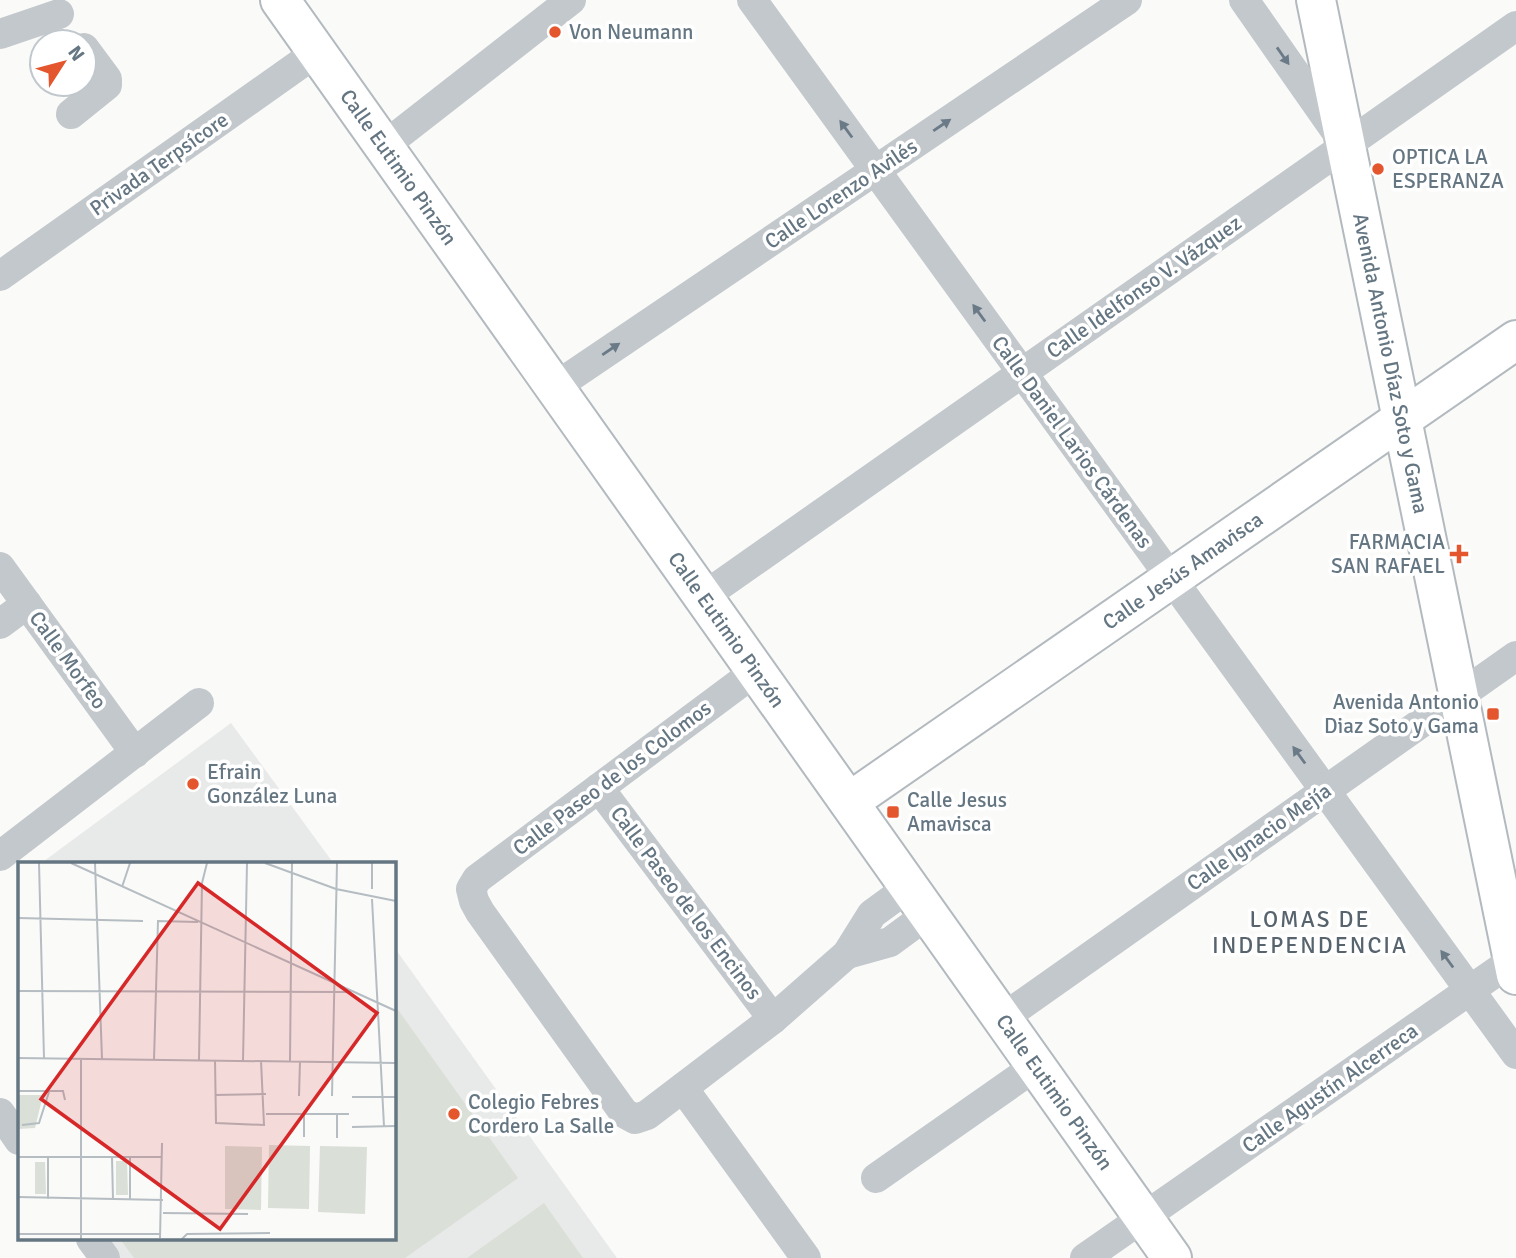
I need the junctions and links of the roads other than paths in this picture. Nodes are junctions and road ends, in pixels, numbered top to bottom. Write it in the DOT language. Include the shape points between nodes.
graph roads {
  1 [pos="280,0"];
  2 [pos="571,0"];
  3 [pos="752,0"];
  4 [pos="1127,0"];
  5 [pos="1244,0"];
  6 [pos="1316,0"];
  7 [pos="54,7"];
  8 [pos="1516,26"];
  9 [pos="70,28"];
  10 [pos="0,34"];
  11 [pos="317,52"];
  12 [pos="98,67"];
  13 [pos="98,92"];
  14 [pos="91,98"];
  15 [pos="71,114"];
  16 [pos="384,146"];
  17 [pos="1346,146"];
  18 [pos="875,170"];
  19 [pos="0,276"];
  20 [pos="1516,340"];
  21 [pos="1022,373"];
  22 [pos="555,387"];
  23 [pos="1402,420"];
  24 [pos="0,567"];
  25 [pos="1172,579"];
  26 [pos="703,597"];
  27 [pos="27,604"];
  28 [pos="0,624"];
  29 [pos="1516,656"];
  30 [pos="756,671"];
  31 [pos="1459,696"];
  32 [pos="199,703"];
  33 [pos="135,753"];
  34 [pos="599,788"];
  35 [pos="1325,791"];
  36 [pos="849,802"];
  37 [pos="0,856"];
  38 [pos="919,900"];
  39 [pos="1515,965"];
  40 [pos="1470,991"];
  41 [pos="1003,1018"];
  42 [pos="773,1019"];
  43 [pos="1516,1054"];
  44 [pos="1036,1066"];
  45 [pos="683,1088"];
  46 [pos="0,1113"];
  47 [pos="18,1139"];
  48 [pos="876,1178"];
  49 [pos="1144,1217"];
  50 [pos="92,1240"];
  51 [pos="105,1258"];
  52 [pos="806,1258"];
  53 [pos="1085,1258"];
  54 [pos="1172,1258"];
  1 -- 11 [label="street, Calle Eutimio Pinzón"];
  2 -- 16 [label="street"];
  18 -- 3 [label="street, Calle Daniel Larios Cárdenas, one-way"];
  18 -- 4 [label="street, Calle Lorenzo Avilés, one-way"];
  5 -- 17 [label="street, one-way"];
  6 -- 17 [label="street, Avenida Antonio Díaz Soto y Gama"];
  7 -- 9 [label="street"];
  7 -- 10 [label="street"];
  8 -- 17 [label="street, Calle Idelfonso V. Vázquez"];
  11 -- 16 [label="street, Calle Eutimio Pinzón"];
  11 -- 19 [label="street, Privada Terpsícore"];
  12 -- 13 [label="street" via="107,79"];
  14 -- 15 [label="street"];
  16 -- 22 [label="street, Calle Eutimio Pinzón"];
  17 -- 21 [label="street, Calle Idelfonso V. Vázquez"];
  17 -- 23 [label="street, Avenida Antonio Díaz Soto y Gama"];
  21 -- 18 [label="street, Calle Daniel Larios Cárdenas, one-way"];
  22 -- 18 [label="street, Calle Lorenzo Avilés, one-way"];
  20 -- 23 [label="street, Calle Jesús Amavisca"];
  21 -- 25 [label="street, Calle Daniel Larios Cárdenas"];
  21 -- 26 [label="street, Calle Idelfonso V. Vázquez"];
  22 -- 26 [label="street, Calle Eutimio Pinzón"];
  23 -- 25 [label="street, Calle Jesús Amavisca"];
  23 -- 31 [label="street, Avenida Antonio Díaz Soto y Gama"];
  24 -- 27 [label="street, Calle Morfeo"];
  35 -- 25 [label="street, Calle Daniel Larios Cárdenas, one-way"];
  25 -- 36 [label="street, Calle Jesús Amavisca"];
  26 -- 30 [label="street, Calle Eutimio Pinzón"];
  27 -- 28 [label="street"];
  27 -- 33 [label="street, Calle Morfeo"];
  29 -- 31 [label="street, Calle Ignacio Mejía"];
  30 -- 34 [label="street, Calle Paseo de los Colomos"];
  30 -- 36 [label="street, Calle Eutimio Pinzón"];
  31 -- 35 [label="street, Calle Ignacio Mejía"];
  31 -- 39 [label="street, Avenida Antonio Díaz Soto y Gama"];
  32 -- 33 [label="street"];
  33 -- 37 [label="street"];
  34 -- 42 [label="street, Calle Paseo de los Encinos"];
  34 -- 45 [label="street, Calle Paseo de los Colomos" via="478,879 471,889 474,901 624,1113 635,1119 647,1115"];
  40 -- 35 [label="street, Calle Daniel Larios Cárdenas, one-way"];
  35 -- 41 [label="street, Calle Ignacio Mejía"];
  36 -- 38 [label="street, Calle Eutimio Pinzón"];
  38 -- 41 [label="street, Calle Eutimio Pinzón"];
  38 -- 42 [label="street" via="872,914 848,954"];
  39 -- 40 [label="street, Calle Agustín Alcerreca"];
  40 -- 43 [label="street, Calle Daniel Larios Cárdenas"];
  40 -- 49 [label="street, Calle Agustín Alcerreca"];
  41 -- 44 [label="street, Calle Eutimio Pinzón"];
  42 -- 45 [label="street"];
  44 -- 48 [label="street"];
  44 -- 49 [label="street, Calle Eutimio Pinzón"];
  45 -- 52 [label="street"];
  46 -- 47 [label="street"];
  49 -- 53 [label="street, Calle Agustín Alcerreca"];
  49 -- 54 [label="street, Calle Eutimio Pinzón"];
  50 -- 51 [label="street"];
}
